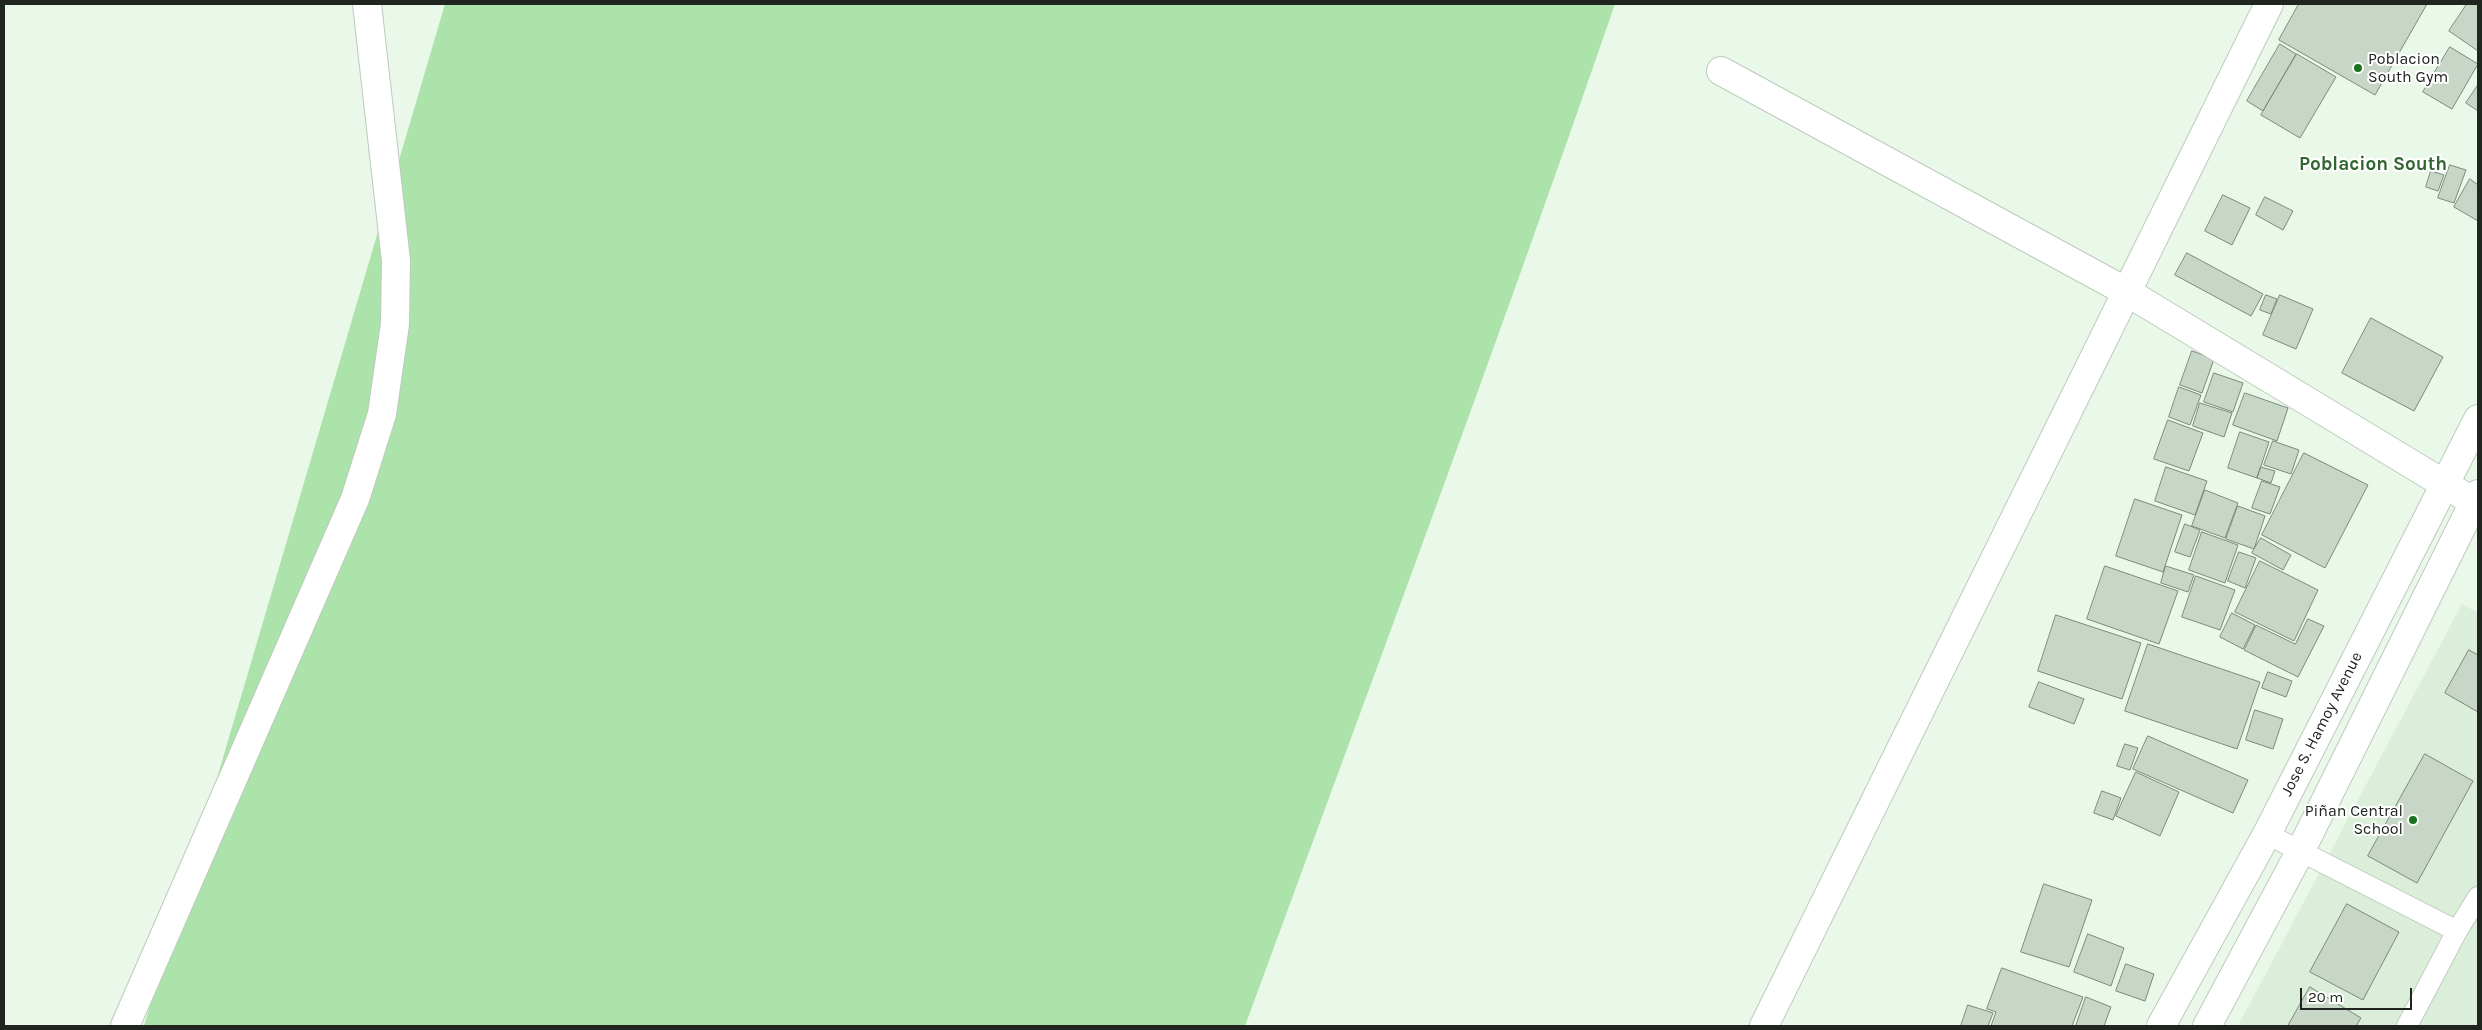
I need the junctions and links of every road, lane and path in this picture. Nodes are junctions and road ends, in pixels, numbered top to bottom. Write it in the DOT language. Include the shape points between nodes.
graph roads {
  1 [pos="367,4"];
  2 [pos="2269,4"];
  3 [pos="1721,71"];
  4 [pos="2127,292"];
  5 [pos="2478,419"];
  6 [pos="2443,485"];
  7 [pos="2476,498"];
  8 [pos="2267,834"];
  9 [pos="2301,850"];
  10 [pos="2478,897"];
  11 [pos="2457,931"];
  12 [pos="125,1026"];
  13 [pos="1764,1026"];
  14 [pos="2161,1026"];
  15 [pos="2207,1026"];
  16 [pos="2407,1026"];
  1 -- 12 [label="street" via="396,261 394,324 382,414 355,499"];
  2 -- 4 [label="street"];
  3 -- 4 [label="street"];
  4 -- 6 [label="street"];
  4 -- 13 [label="street"];
  5 -- 6 [label="street, Jose S. Hamoy Avenue"];
  6 -- 7 [label="street"];
  6 -- 8 [label="street, Jose S. Hamoy Avenue"];
  7 -- 9 [label="street"];
  8 -- 9 [label="lane"];
  8 -- 14 [label="street, Jose S. Hamoy Avenue"];
  9 -- 11 [label="lane"];
  9 -- 15 [label="street"];
  10 -- 11 [label="lane"];
  11 -- 16 [label="lane"];
}
